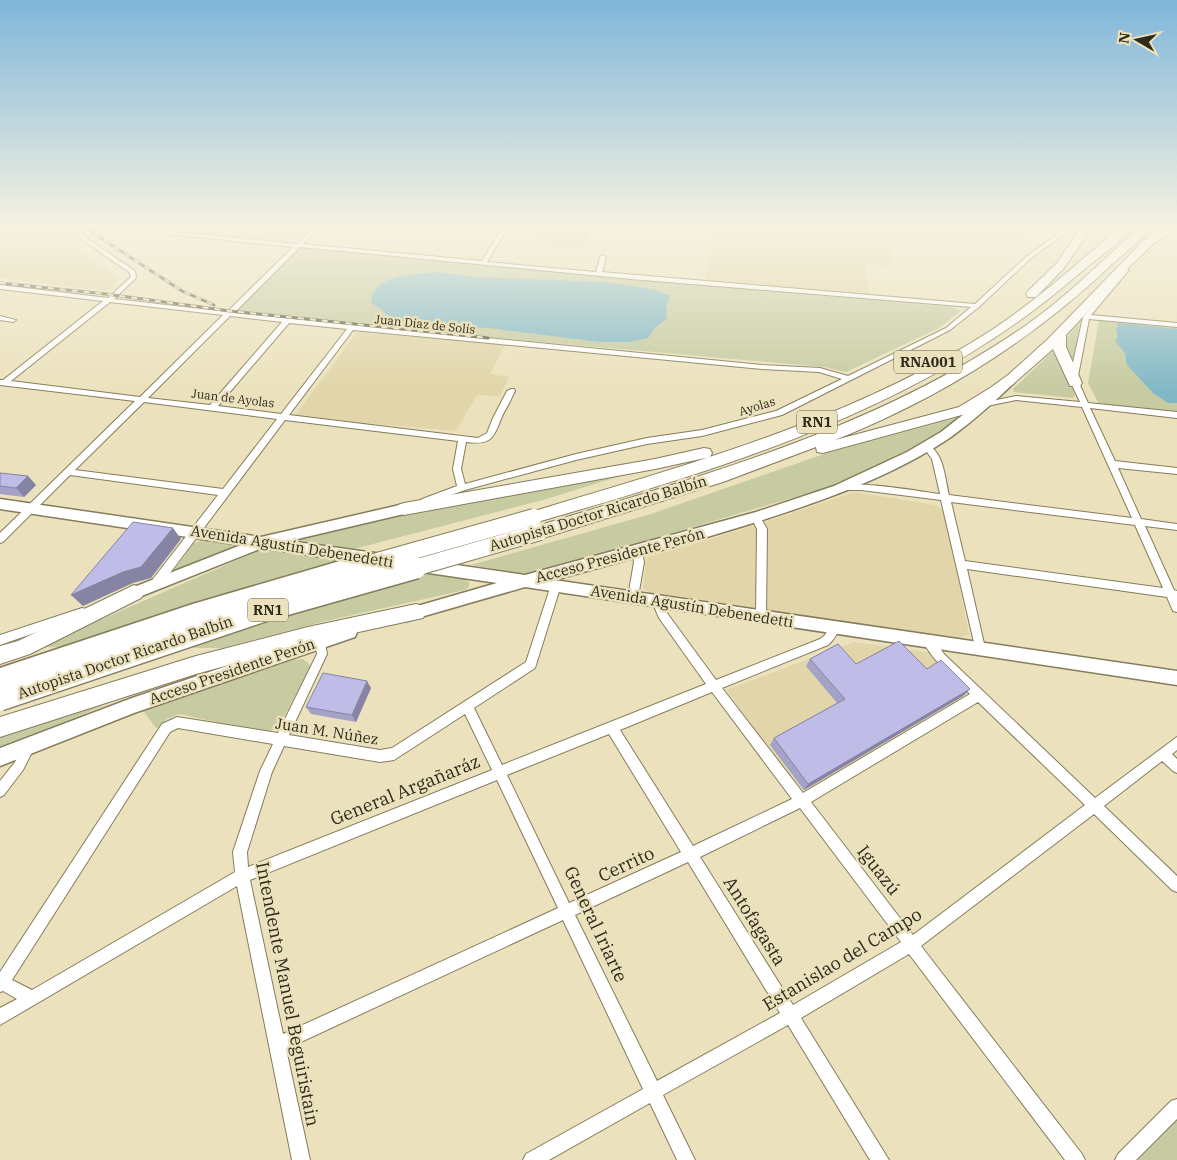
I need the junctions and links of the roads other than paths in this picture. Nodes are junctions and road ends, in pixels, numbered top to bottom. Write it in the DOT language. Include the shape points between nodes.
graph roads {
  1 [pos="131,281"];
  2 [pos="261,281"];
  3 [pos="682,281"];
  4 [pos="1003,281"];
  5 [pos="1045,281"];
  6 [pos="1065,281"];
  7 [pos="1087,281"];
  8 [pos="1108,281"];
  9 [pos="1117,281"];
  10 [pos="0,287"];
  11 [pos="109,300"];
  12 [pos="977,306"];
  13 [pos="227,314"];
  14 [pos="1086,317"];
  15 [pos="0,318"];
  16 [pos="13,320"];
  17 [pos="287,322"];
  18 [pos="1177,325"];
  19 [pos="351,328"];
  20 [pos="1060,332"];
  21 [pos="847,378"];
  22 [pos="1013,378"];
  23 [pos="1,383"];
  24 [pos="1075,384"];
  25 [pos="511,391"];
  26 [pos="141,399"];
  27 [pos="988,404"];
  28 [pos="1086,406"];
  29 [pos="212,408"];
  30 [pos="1177,415"];
  31 [pos="284,417"];
  32 [pos="463,439"];
  33 [pos="734,445"];
  34 [pos="928,448"];
  35 [pos="1112,464"];
  36 [pos="751,466"];
  37 [pos="1177,471"];
  38 [pos="68,472"];
  39 [pos="845,487"];
  40 [pos="462,488"];
  41 [pos="226,492"];
  42 [pos="946,498"];
  43 [pos="0,504"];
  44 [pos="32,508"];
  45 [pos="404,509"];
  46 [pos="756,517"];
  47 [pos="534,519"];
  48 [pos="1139,522"];
  49 [pos="1177,527"];
  50 [pos="195,532"];
  51 [pos="0,540"];
  52 [pos="262,542"];
  53 [pos="637,552"];
  54 [pos="961,564"];
  55 [pos="525,581"];
  56 [pos="157,582"];
  57 [pos="556,585"];
  58 [pos="134,593"];
  59 [pos="1174,594"];
  60 [pos="633,597"];
  61 [pos="657,601"];
  62 [pos="1177,608"];
  63 [pos="416,612"];
  64 [pos="761,616"];
  65 [pos="835,627"];
  66 [pos="0,640"];
  67 [pos="928,640"];
  68 [pos="320,641"];
  69 [pos="980,648"];
  70 [pos="0,655"];
  71 [pos="0,668"];
  72 [pos="1177,678"];
  73 [pos="0,679"];
  74 [pos="146,681"];
  75 [pos="714,686"];
  76 [pos="979,696"];
  77 [pos="0,700"];
  78 [pos="468,707"];
  79 [pos="0,727"];
  80 [pos="612,728"];
  81 [pos="280,740"];
  82 [pos="1177,743"];
  83 [pos="30,744"];
  84 [pos="1163,754"];
  85 [pos="0,756"];
  86 [pos="1177,766"];
  87 [pos="501,772"];
  88 [pos="0,791"];
  89 [pos="800,801"];
  90 [pos="1094,807"];
  91 [pos="691,854"];
  92 [pos="242,876"];
  93 [pos="1177,886"];
  94 [pos="568,911"];
  95 [pos="912,944"];
  96 [pos="0,983"];
  97 [pos="30,997"];
  98 [pos="791,1015"];
  99 [pos="0,1017"];
  100 [pos="277,1045"];
  101 [pos="653,1093"];
  102 [pos="1177,1107"];
  103 [pos="301,1160"];
  104 [pos="532,1160"];
  105 [pos="686,1160"];
  106 [pos="880,1160"];
  107 [pos="1076,1160"];
  108 [pos="1124,1160"];
  1 -- 11 [label="street"];
  2 -- 13 [label="street"];
  3 -- 12 [label="street"];
  4 -- 12 [label="street, Ayolas"];
  5 -- 33 [label="highway, RNA001" via="1001,318 909,372"];
  6 -- 47 [label="highway, Autopista Doctor Ricardo Balbín / RN1" via="1010,324 914,379 805,428"];
  7 -- 36 [label="highway, Autopista Doctor Ricardo Balbín / RN1" via="1058,307 972,365 896,405"];
  8 -- 20 [label="highway, Acceso Presidente Perón"];
  9 -- 14 [label="street"];
  10 -- 11 [label="street, Juan Díaz de Solís"];
  11 -- 13 [label="street, Juan Díaz de Solís"];
  11 -- 23 [label="street"];
  12 -- 21 [label="street, Ayolas" via="948,329"];
  13 -- 17 [label="street, Juan Díaz de Solís"];
  13 -- 26 [label="street"];
  14 -- 18 [label="street"];
  14 -- 24 [label="street"];
  15 -- 16 [label="street"];
  17 -- 19 [label="street, Juan Díaz de Solís"];
  17 -- 29 [label="street"];
  19 -- 21 [label="street, Juan Díaz de Solís" via="673,360 812,369"];
  19 -- 31 [label="street"];
  20 -- 22 [label="highway, Acceso Presidente Perón"];
  20 -- 24 [label="highway" via="1059,347"];
  21 -- 40 [label="street, Ayolas" via="792,408 752,422 628,445"];
  22 -- 27 [label="main road, Acceso Presidente Perón"];
  22 -- 36 [label="highway" via="964,410"];
  23 -- 26 [label="street, Juan de Ayolas"];
  24 -- 28 [label="street"];
  25 -- 32 [label="street, Juan de Ayolas" via="492,435 478,441"];
  26 -- 29 [label="street, Juan de Ayolas"];
  26 -- 38 [label="street"];
  27 -- 28 [label="street" via="1016,398"];
  27 -- 34 [label="main road, Acceso Presidente Perón"];
  28 -- 30 [label="street"];
  28 -- 35 [label="street"];
  29 -- 31 [label="street, Juan de Ayolas"];
  31 -- 32 [label="street, Juan de Ayolas"];
  31 -- 41 [label="street"];
  32 -- 40 [label="street" via="457,469"];
  33 -- 45 [label="highway" via="655,464"];
  33 -- 47 [label="highway, RNA001"];
  34 -- 39 [label="main road, Acceso Presidente Perón"];
  34 -- 42 [label="street" via="936,458"];
  35 -- 37 [label="street"];
  35 -- 48 [label="street"];
  36 -- 47 [label="highway, Autopista Doctor Ricardo Balbín / RN1" via="664,495"];
  38 -- 41 [label="street"];
  38 -- 44 [label="street"];
  39 -- 42 [label="street"];
  39 -- 46 [label="main road, Acceso Presidente Perón"];
  40 -- 45 [label="street, Ayolas"];
  41 -- 50 [label="street"];
  42 -- 48 [label="street"];
  42 -- 54 [label="street"];
  43 -- 44 [label="main road, Avenida Agustín Debenedetti"];
  44 -- 50 [label="main road, Avenida Agustín Debenedetti"];
  44 -- 51 [label="street"];
  45 -- 52 [label="main road"];
  46 -- 53 [label="main road, Acceso Presidente Perón"];
  46 -- 64 [label="street" via="762,530"];
  47 -- 71 [label="highway, RNA001" via="255,585"];
  47 -- 73 [label="highway, Autopista Doctor Ricardo Balbín / RN1, bridge" via="246,597"];
  47 -- 77 [label="highway, Autopista Doctor Ricardo Balbín / RN1, bridge"];
  48 -- 49 [label="street"];
  48 -- 59 [label="street"];
  50 -- 52 [label="main road, Avenida Agustín Debenedetti"];
  50 -- 56 [label="street"];
  52 -- 55 [label="main road, Avenida Agustín Debenedetti"];
  52 -- 56 [label="main road"];
  53 -- 55 [label="main road, Acceso Presidente Perón"];
  53 -- 60 [label="street" via="639,562"];
  54 -- 59 [label="street"];
  54 -- 69 [label="street"];
  55 -- 57 [label="main road, Avenida Agustín Debenedetti"];
  55 -- 63 [label="main road, Acceso Presidente Perón"];
  56 -- 58 [label="main road"];
  57 -- 60 [label="main road, Avenida Agustín Debenedetti"];
  57 -- 78 [label="street, Juan M. Núñez" via="534,660 526,669"];
  58 -- 66 [label="street"];
  58 -- 70 [label="highway" via="23,648"];
  59 -- 62 [label="street"];
  60 -- 61 [label="main road, Avenida Agustín Debenedetti"];
  61 -- 64 [label="main road, Avenida Agustín Debenedetti"];
  61 -- 75 [label="street, Iguazú" via="663,615"];
  63 -- 68 [label="main road, Acceso Presidente Perón"];
  63 -- 74 [label="highway" via="308,635"];
  64 -- 65 [label="main road, Avenida Agustín Debenedetti"];
  65 -- 67 [label="main road, Avenida Agustín Debenedetti"];
  65 -- 75 [label="street, General Argañaráz" via="824,642"];
  67 -- 69 [label="main road, Avenida Agustín Debenedetti"];
  67 -- 76 [label="street" via="940,657"];
  68 -- 81 [label="street, Intendente Manuel Beguiristain" via="322,654 319,662"];
  68 -- 83 [label="main road, Acceso Presidente Perón"];
  69 -- 72 [label="main road, Avenida Agustín Debenedetti"];
  74 -- 79 [label="highway"];
  75 -- 80 [label="street, General Argañaráz"];
  75 -- 89 [label="street, Iguazú"];
  76 -- 89 [label="street, Cerrito"];
  76 -- 90 [label="street"];
  78 -- 81 [label="street, Juan M. Núñez" via="386,757"];
  78 -- 87 [label="street, General Iriarte"];
  80 -- 87 [label="street, General Argañaráz"];
  80 -- 91 [label="street, Antofagasta"];
  81 -- 92 [label="street, Intendente Manuel Beguiristain" via="266,771 240,852"];
  81 -- 96 [label="street, Juan M. Núñez" via="177,722 161,734"];
  82 -- 84 [label="street, Estanislao del Campo"];
  83 -- 85 [label="main road, Acceso Presidente Perón"];
  83 -- 88 [label="street" via="19,766"];
  84 -- 86 [label="street"];
  84 -- 90 [label="street, Estanislao del Campo"];
  87 -- 92 [label="street, General Argañaráz"];
  87 -- 94 [label="street, General Iriarte"];
  89 -- 91 [label="street, Cerrito"];
  89 -- 95 [label="street, Iguazú"];
  90 -- 93 [label="street"];
  90 -- 95 [label="street, Estanislao del Campo"];
  91 -- 94 [label="street, Cerrito"];
  91 -- 98 [label="street, Antofagasta"];
  92 -- 97 [label="street, General Argañaráz"];
  92 -- 100 [label="street, Intendente Manuel Beguiristain"];
  94 -- 100 [label="street, Cerrito"];
  94 -- 101 [label="street, General Iriarte"];
  95 -- 98 [label="street, Estanislao del Campo"];
  95 -- 107 [label="street, Iguazú"];
  96 -- 97 [label="street"];
  97 -- 99 [label="street, General Argañaráz"];
  98 -- 101 [label="street, Estanislao del Campo"];
  98 -- 106 [label="street, Antofagasta"];
  100 -- 103 [label="street, Intendente Manuel Beguiristain"];
  101 -- 104 [label="street, Estanislao del Campo"];
  101 -- 105 [label="street, General Iriarte"];
  102 -- 108 [label="street"];
}
